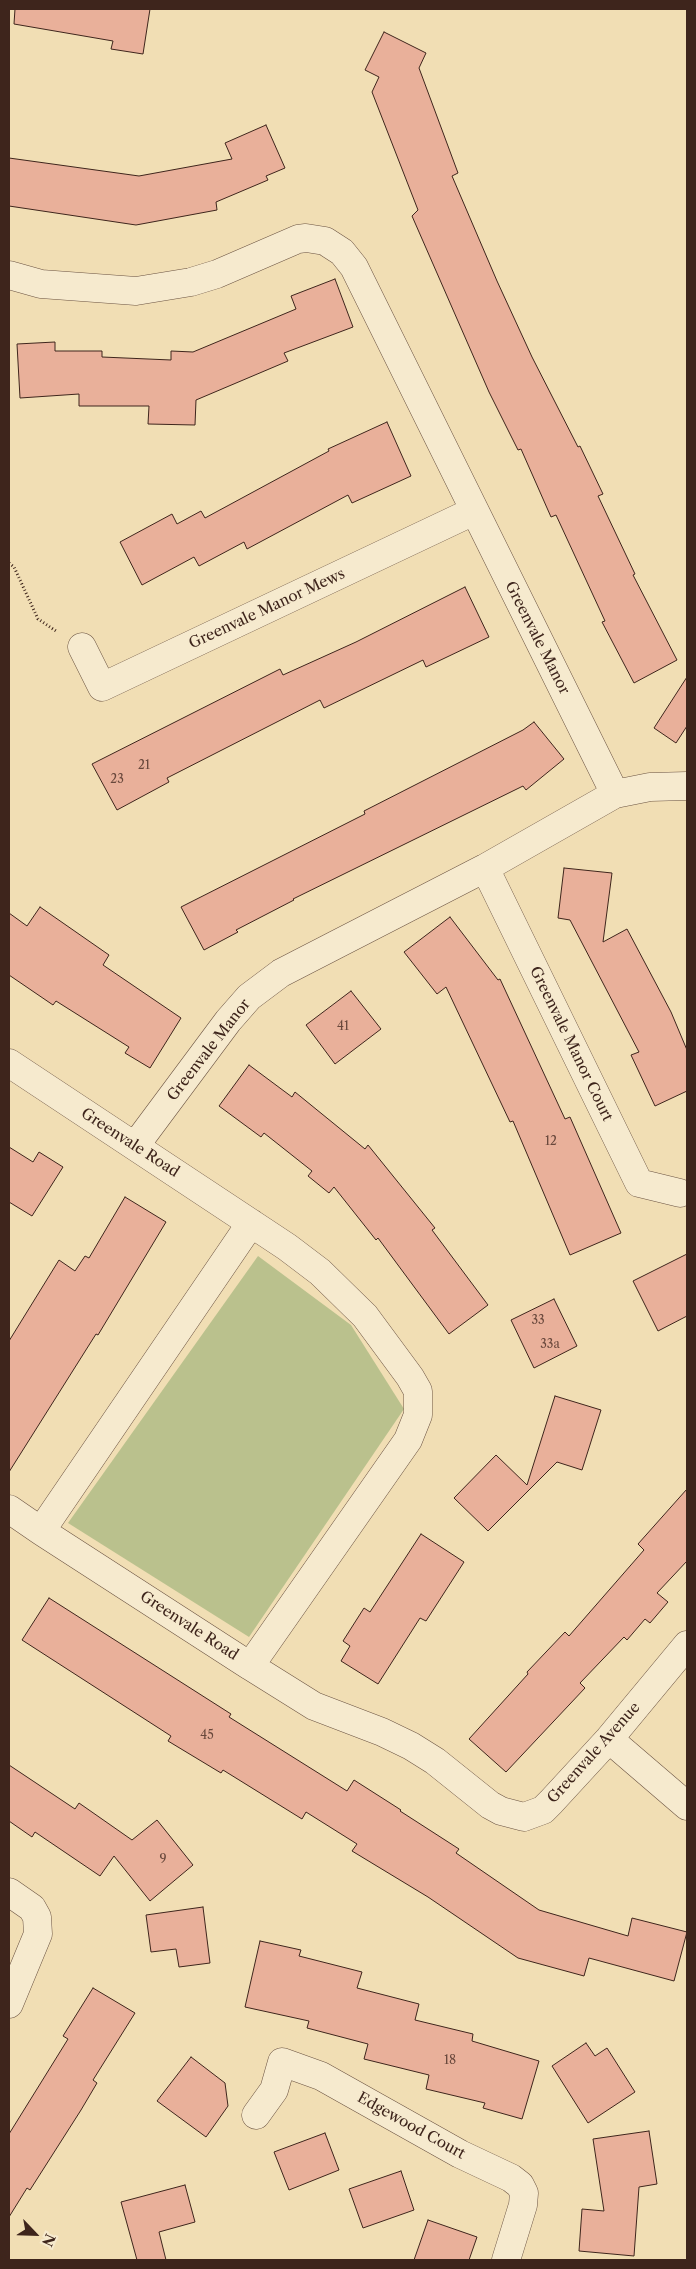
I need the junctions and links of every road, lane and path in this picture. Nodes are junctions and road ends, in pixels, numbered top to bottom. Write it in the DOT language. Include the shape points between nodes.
graph roads {
  1 [pos="9,275"];
  2 [pos="474,511"];
  3 [pos="9,563"];
  4 [pos="82,647"];
  5 [pos="687,786"];
  6 [pos="615,794"];
  7 [pos="485,868"];
  8 [pos="9,1063"];
  9 [pos="135,1146"];
  10 [pos="680,1193"];
  11 [pos="251,1223"];
  12 [pos="9,1509"];
  13 [pos="41,1531"];
  14 [pos="687,1645"];
  15 [pos="250,1666"];
  16 [pos="609,1739"];
  17 [pos="687,1806"];
  18 [pos="9,1892"];
  19 [pos="9,2004"];
  20 [pos="256,2115"];
  21 [pos="506,2260"];
  1 -- 2 [label="street, Greenvale Manor" via="41,284 136,291 217,274 298,239 326,241 342,252 354,267"];
  2 -- 4 [label="street, Greenvale Manor Mews" via="102,687"];
  2 -- 6 [label="street, Greenvale Manor"];
  3 -- 4 [label="path" via="14,566 38,619"];
  5 -- 6 [label="street" via="650,787"];
  6 -- 7 [label="street, Greenvale Manor"];
  7 -- 9 [label="street, Greenvale Manor" via="281,973 249,997"];
  7 -- 10 [label="street, Greenvale Manor Court" via="639,1183"];
  8 -- 9 [label="street, Greenvale Road"];
  9 -- 11 [label="street, Greenvale Road"];
  11 -- 13 [label="street"];
  11 -- 15 [label="street, Greenvale Road" via="320,1272 365,1316 410,1377 418,1391 419,1403 408,1440"];
  12 -- 13 [label="street, Greenvale Road"];
  13 -- 15 [label="street, Greenvale Road"];
  14 -- 16 [label="street, Greenvale Avenue"];
  15 -- 16 [label="street, Greenvale Avenue" via="314,1706 411,1746 490,1805 512,1815 524,1816 543,1810"];
  16 -- 17 [label="street"];
  18 -- 19 [label="street" via="32,1908 37,1917 38,1934"];
  20 -- 21 [label="street, Edgewood Court" via="274,2090 282,2062 321,2076 460,2154 511,2178 524,2193"];
}
